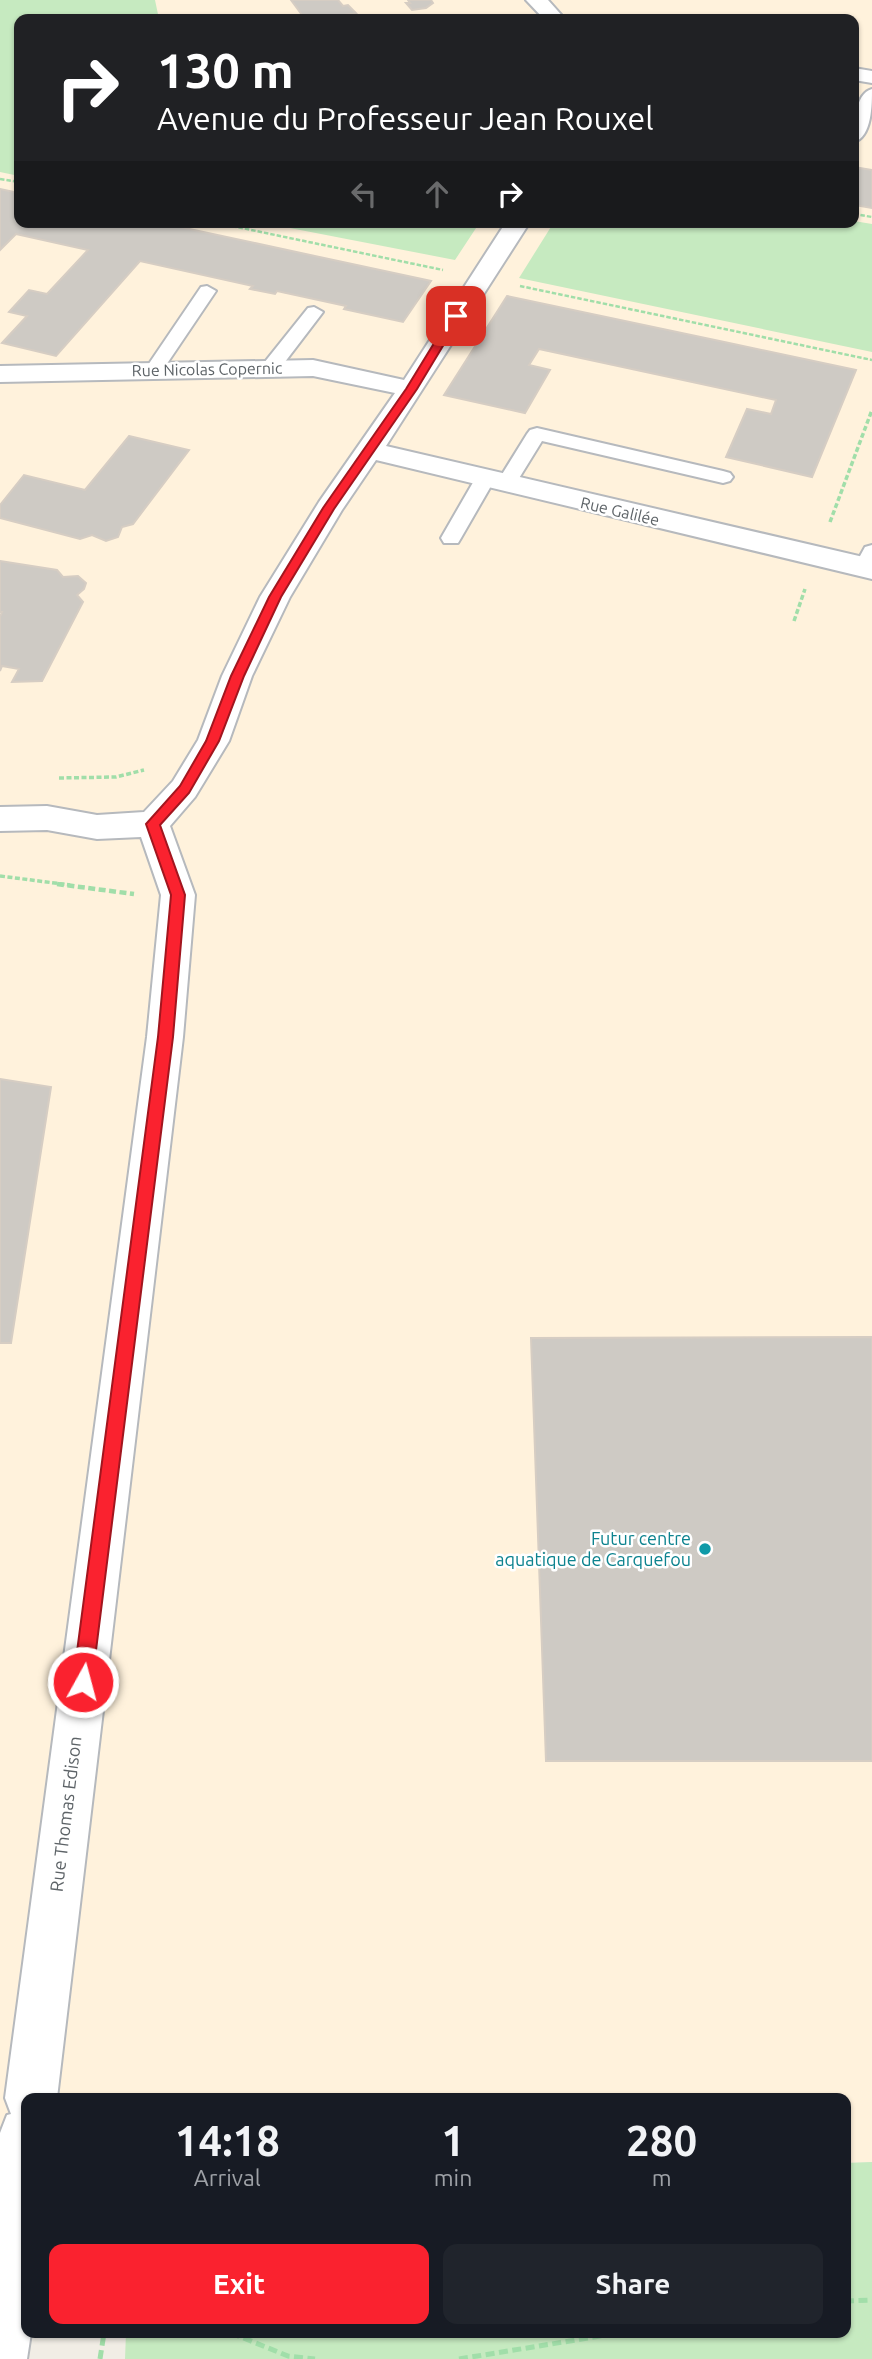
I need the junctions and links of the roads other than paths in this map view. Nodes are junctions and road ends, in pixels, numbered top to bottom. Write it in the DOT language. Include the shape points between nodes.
graph roads {
  1 [pos="536,0"];
  2 [pos="550,14"];
  3 [pos="872,94"];
  4 [pos="859,125"];
  5 [pos="514,228"];
  6 [pos="206,291"];
  7 [pos="314,312"];
  8 [pos="271,367"];
  9 [pos="153,370"];
  10 [pos="0,374"];
  11 [pos="411,389"];
  12 [pos="368,450"];
  13 [pos="723,477"];
  14 [pos="495,482"];
  15 [pos="451,538"];
  16 [pos="870,563"];
  17 [pos="0,819"];
  18 [pos="153,824"];
  19 [pos="31,2093"];
  20 [pos="21,2176"];
  21 [pos="0,2355"];
  1 -- 2 [label="street"];
  3 -- 4 [label="lane"];
  5 -- 11 [label="street"];
  6 -- 9 [label="lane"];
  7 -- 8 [label="lane"];
  8 -- 9 [label="street, Rue Nicolas Copernic"];
  8 -- 11 [label="street, Rue Nicolas Copernic" via="313,368"];
  9 -- 10 [label="street, Rue Nicolas Copernic"];
  11 -- 12 [label="street"];
  12 -- 14 [label="street, Rue Galilée"];
  12 -- 18 [label="street" via="266,612 213,741 184,789"];
  13 -- 14 [label="lane" via="537,434"];
  14 -- 15 [label="lane"];
  14 -- 16 [label="street, Rue Galilée" via="818,556"];
  17 -- 18 [label="street" via="47,818 97,827"];
  18 -- 19 [label="street, Rue Thomas Edison" via="178,895 165,1037"];
  20 -- 21 [label="street"];
}
